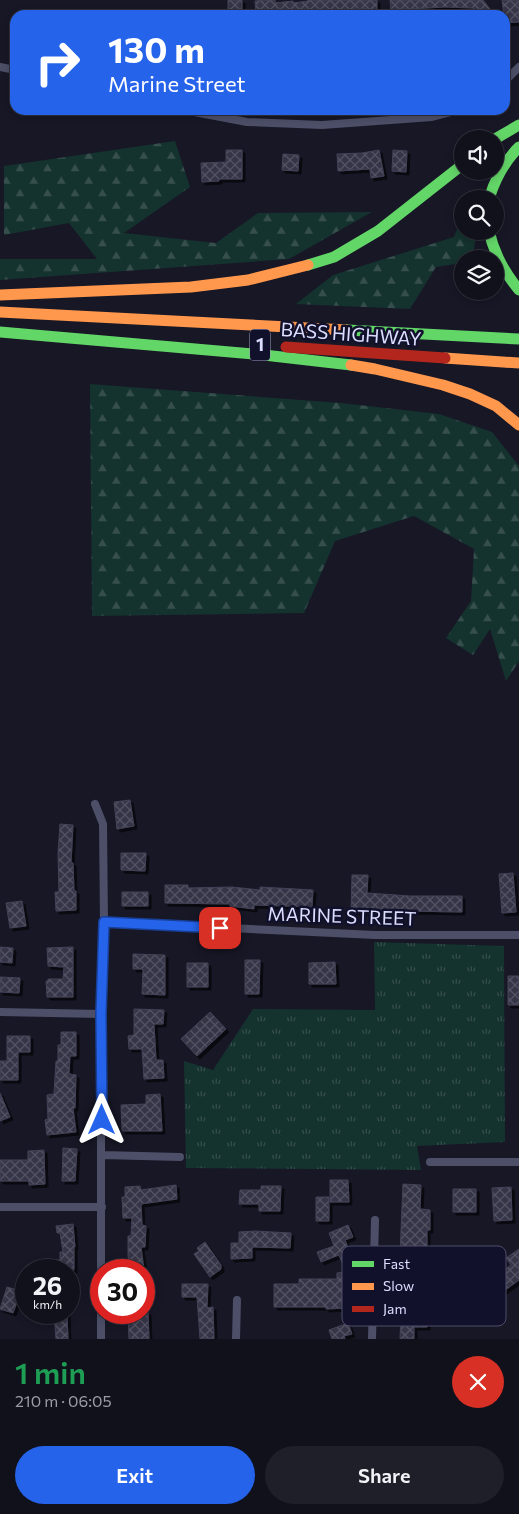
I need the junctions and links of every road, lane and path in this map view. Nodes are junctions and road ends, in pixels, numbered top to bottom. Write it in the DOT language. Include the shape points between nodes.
graph roads {
  1 [pos="519,67"];
  2 [pos="510,76"];
  3 [pos="210,115"];
  4 [pos="440,115"];
  5 [pos="519,125"];
  6 [pos="504,133"];
  7 [pos="519,147"];
  8 [pos="454,171"];
  9 [pos="492,190"];
  10 [pos="491,240"];
  11 [pos="519,290"];
  12 [pos="0,295"];
  13 [pos="0,312"];
  14 [pos="0,332"];
  15 [pos="519,339"];
  16 [pos="519,363"];
  17 [pos="519,425"];
  18 [pos="95,804"];
  19 [pos="104,922"];
  20 [pos="519,935"];
  21 [pos="0,1012"];
  22 [pos="101,1014"];
  23 [pos="102,1155"];
  24 [pos="180,1157"];
  25 [pos="430,1162"];
  26 [pos="519,1162"];
  27 [pos="0,1207"];
  28 [pos="102,1207"];
  29 [pos="375,1220"];
  30 [pos="374,1246"];
  31 [pos="101,1259"];
  32 [pos="237,1300"];
  33 [pos="101,1324"];
  34 [pos="372,1326"];
  35 [pos="101,1339"];
  36 [pos="236,1339"];
  37 [pos="372,1339"];
  1 -- 2 [label="street"];
  3 -- 4 [label="street" via="247,122 322,125"];
  5 -- 6 [label="highway"];
  7 -- 9 [label="highway" via="506,161"];
  8 -- 12 [label="highway" via="378,231 334,256 296,269 248,280 191,287"];
  10 -- 11 [label="highway" via="502,268"];
  13 -- 15 [label="highway, BASS HIGHWAY / 1"];
  14 -- 16 [label="highway, BASS HIGHWAY / 1" via="189,340"];
  14 -- 17 [label="highway" via="333,362 375,369 470,394 496,406"];
  18 -- 19 [label="street" via="103,824"];
  19 -- 20 [label="street, MARINE STREET" via="375,935"];
  19 -- 22 [label="street"];
  21 -- 22 [label="street"];
  22 -- 23 [label="street"];
  23 -- 24 [label="street"];
  23 -- 28 [label="street"];
  25 -- 26 [label="street"];
  27 -- 28 [label="street"];
  28 -- 31 [label="street"];
  29 -- 30 [label="street"];
  32 -- 36 [label="street"];
  33 -- 35 [label="street"];
  34 -- 37 [label="street"];
}
